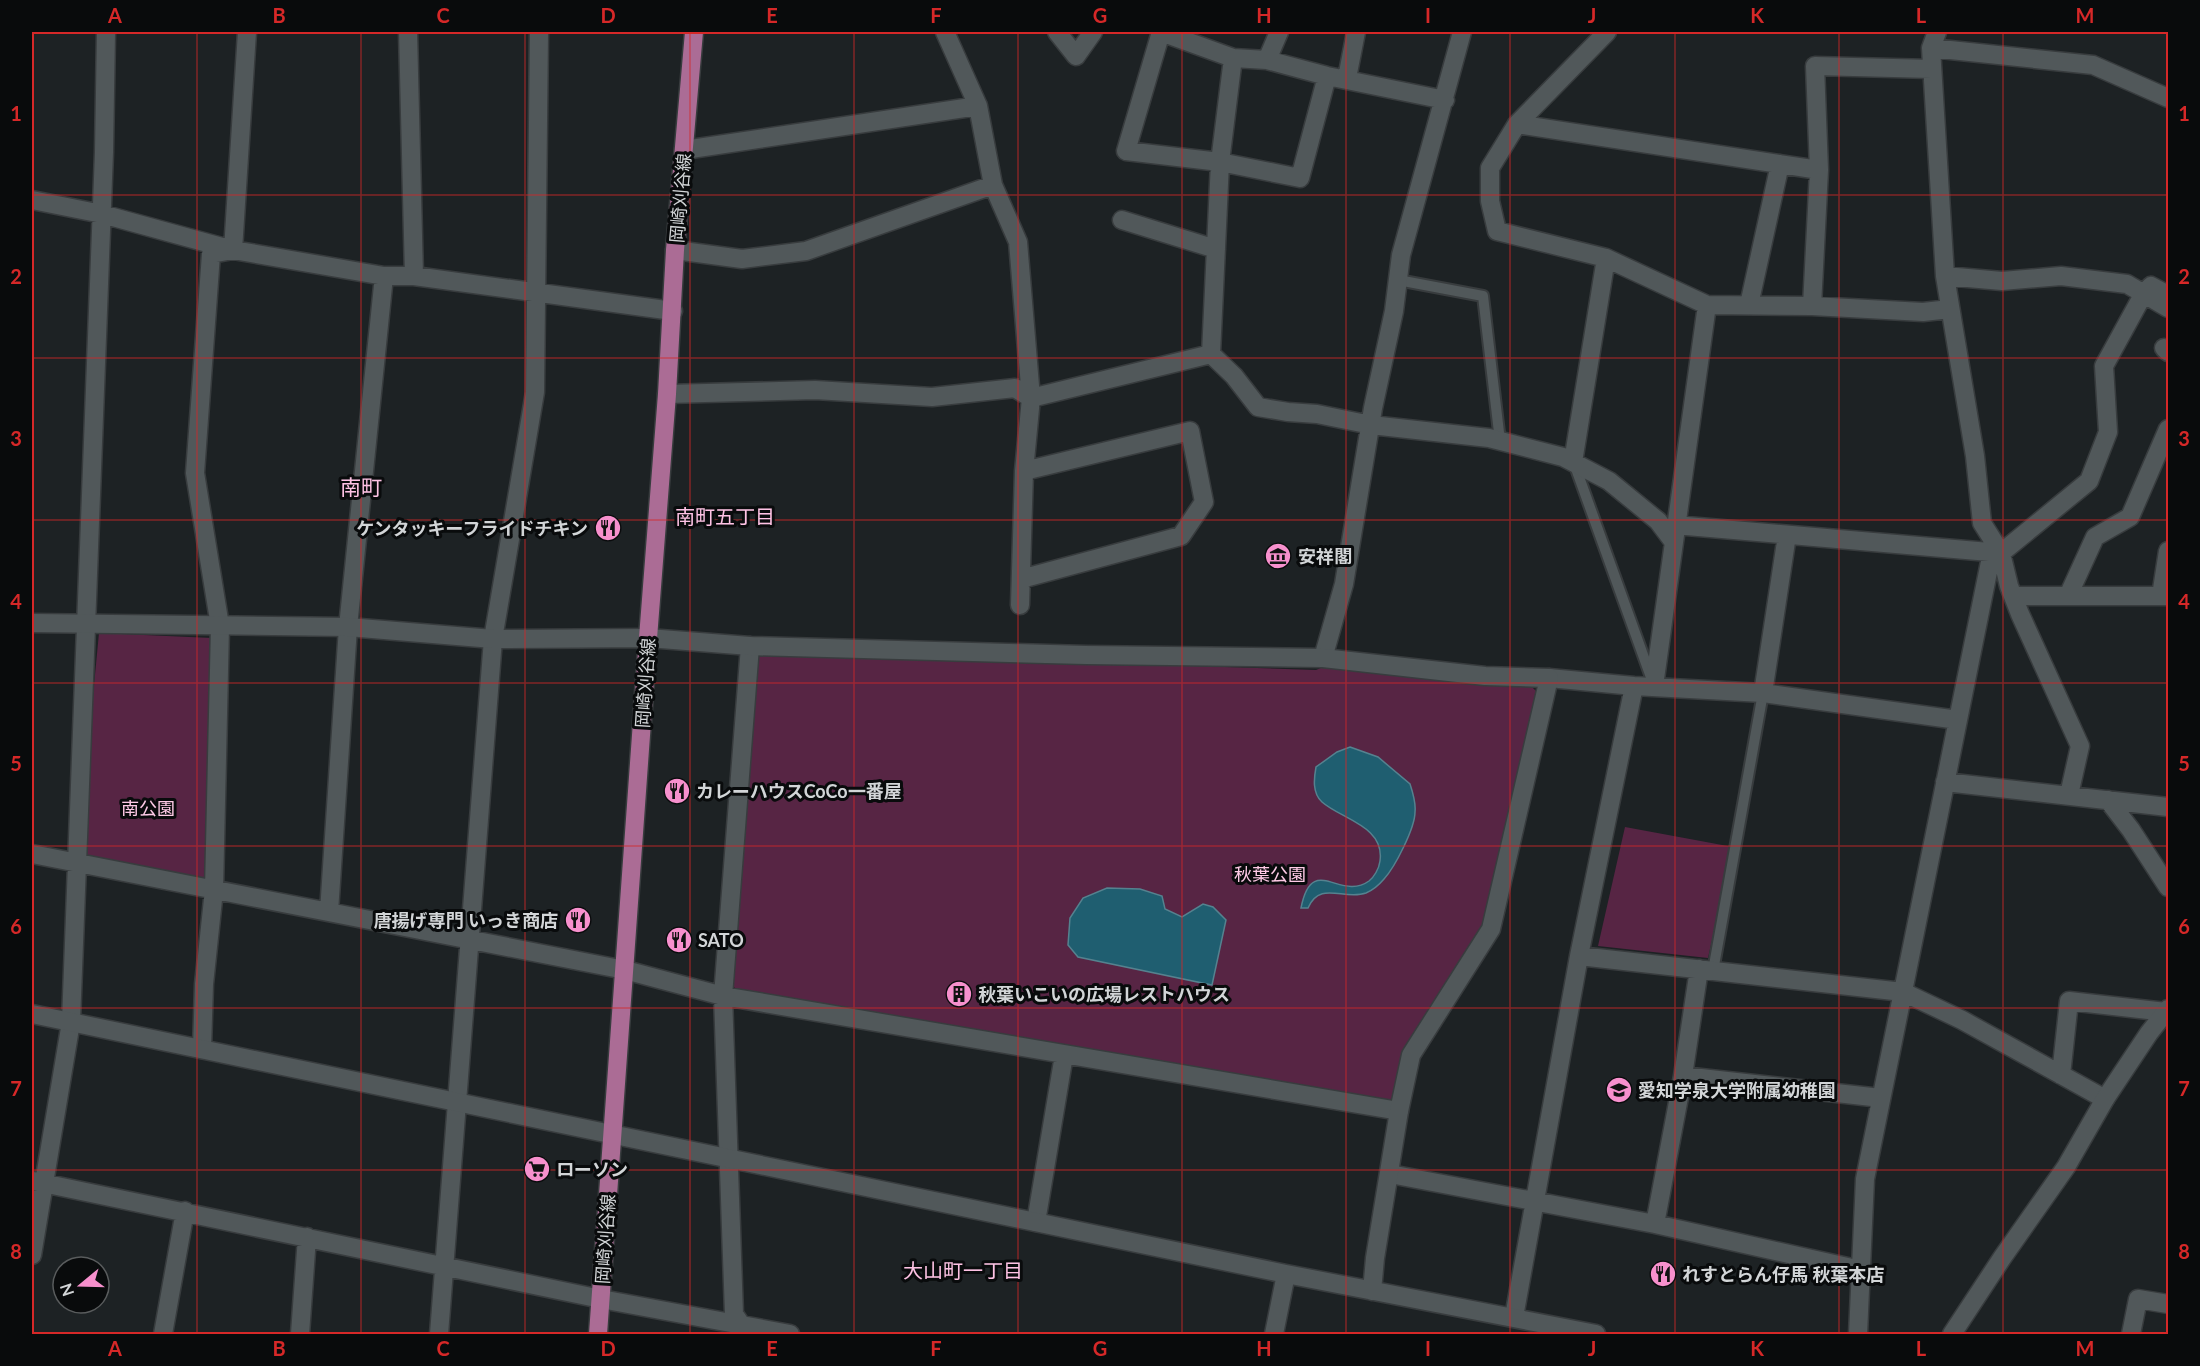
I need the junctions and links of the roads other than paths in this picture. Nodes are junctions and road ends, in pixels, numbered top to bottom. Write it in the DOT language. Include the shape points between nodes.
graph roads {
  1 [pos="106,32"];
  2 [pos="248,32"];
  3 [pos="408,32"];
  4 [pos="539,32"];
  5 [pos="694,32"];
  6 [pos="945,32"];
  7 [pos="1057,32"];
  8 [pos="1093,32"];
  9 [pos="1161,32"];
  10 [pos="1279,32"];
  11 [pos="1356,32"];
  12 [pos="1462,32"];
  13 [pos="1607,32"];
  14 [pos="1934,40"];
  15 [pos="1233,58"];
  16 [pos="1267,60"];
  17 [pos="1932,69"];
  18 [pos="1327,76"];
  19 [pos="1347,78"];
  20 [pos="2169,98"];
  21 [pos="1445,100"];
  22 [pos="978,106"];
  23 [pos="1517,123"];
  24 [pos="684,150"];
  25 [pos="1220,162"];
  26 [pos="1780,164"];
  27 [pos="1819,170"];
  28 [pos="993,185"];
  29 [pos="32,200"];
  30 [pos="102,214"];
  31 [pos="1122,220"];
  32 [pos="1216,249"];
  33 [pos="233,250"];
  34 [pos="675,250"];
  35 [pos="1606,258"];
  36 [pos="384,276"];
  37 [pos="414,276"];
  38 [pos="1945,276"];
  39 [pos="1398,280"];
  40 [pos="536,292"];
  41 [pos="2144,293"];
  42 [pos="2169,295"];
  43 [pos="1707,305"];
  44 [pos="1749,305"];
  45 [pos="1812,306"];
  46 [pos="2169,308"];
  47 [pos="1950,309"];
  48 [pos="673,311"];
  49 [pos="1211,354"];
  50 [pos="667,394"];
  51 [pos="1031,398"];
  52 [pos="1371,424"];
  53 [pos="2169,429"];
  54 [pos="1500,441"];
  55 [pos="1573,462"];
  56 [pos="1024,471"];
  57 [pos="1674,533"];
  58 [pos="1787,536"];
  59 [pos="2169,551"];
  60 [pos="1996,552"];
  61 [pos="1021,579"];
  62 [pos="2013,596"];
  63 [pos="2068,596"];
  64 [pos="2165,596"];
  65 [pos="1020,605"];
  66 [pos="32,623"];
  67 [pos="86,625"];
  68 [pos="220,626"];
  69 [pos="348,627"];
  70 [pos="648,638"];
  71 [pos="494,639"];
  72 [pos="750,646"];
  73 [pos="1323,658"];
  74 [pos="1549,678"];
  75 [pos="1634,686"];
  76 [pos="1654,686"];
  77 [pos="1763,693"];
  78 [pos="1958,720"];
  79 [pos="1945,783"];
  80 [pos="2069,795"];
  81 [pos="2108,800"];
  82 [pos="2169,807"];
  83 [pos="32,855"];
  84 [pos="77,863"];
  85 [pos="2169,886"];
  86 [pos="214,890"];
  87 [pos="329,912"];
  88 [pos="471,940"];
  89 [pos="1579,956"];
  90 [pos="625,970"];
  91 [pos="1706,970"];
  92 [pos="1903,992"];
  93 [pos="723,996"];
  94 [pos="2168,1010"];
  95 [pos="32,1014"];
  96 [pos="71,1022"];
  97 [pos="201,1049"];
  98 [pos="1064,1055"];
  99 [pos="2061,1075"];
  100 [pos="1683,1076"];
  101 [pos="1881,1098"];
  102 [pos="2105,1099"];
  103 [pos="456,1100"];
  104 [pos="1400,1111"];
  105 [pos="612,1133"];
  106 [pos="729,1157"];
  107 [pos="1390,1174"];
  108 [pos="38,1182"];
  109 [pos="1534,1201"];
  110 [pos="185,1212"];
  111 [pos="1036,1222"];
  112 [pos="1655,1224"];
  113 [pos="307,1237"];
  114 [pos="32,1255"];
  115 [pos="444,1266"];
  116 [pos="1861,1270"];
  117 [pos="1286,1274"];
  118 [pos="1372,1291"];
  119 [pos="601,1299"];
  120 [pos="2169,1304"];
  121 [pos="1514,1317"];
  122 [pos="742,1330"];
  123 [pos="163,1335"];
  124 [pos="300,1335"];
  125 [pos="439,1335"];
  126 [pos="598,1335"];
  127 [pos="790,1335"];
  128 [pos="1274,1335"];
  129 [pos="1596,1335"];
  130 [pos="1858,1335"];
  131 [pos="1952,1335"];
  132 [pos="2131,1335"];
  1 -- 30 [label="street"];
  2 -- 33 [label="street"];
  3 -- 37 [label="street"];
  4 -- 40 [label="street"];
  5 -- 24 [label="main road, 岡崎刈谷線"];
  6 -- 22 [label="street"];
  7 -- 8 [label="street" via="1076,56"];
  9 -- 15 [label="street"];
  9 -- 25 [label="street" via="1126,151"];
  10 -- 16 [label="street"];
  11 -- 19 [label="street"];
  12 -- 21 [label="street"];
  13 -- 23 [label="street"];
  14 -- 17 [label="street"];
  14 -- 20 [label="street" via="2093,65"];
  15 -- 16 [label="street"];
  15 -- 25 [label="street"];
  16 -- 18 [label="street"];
  17 -- 27 [label="street" via="1815,66"];
  17 -- 38 [label="street"];
  18 -- 19 [label="street"];
  18 -- 25 [label="street" via="1300,178"];
  19 -- 21 [label="street"];
  21 -- 39 [label="street" via="1406,235"];
  22 -- 24 [label="street"];
  22 -- 28 [label="street"];
  23 -- 26 [label="street"];
  23 -- 35 [label="street" via="1490,168 1490,201 1497,231"];
  24 -- 34 [label="main road, 岡崎刈谷線"];
  25 -- 32 [label="street"];
  26 -- 27 [label="street"];
  26 -- 44 [label="street"];
  27 -- 45 [label="street"];
  28 -- 34 [label="street" via="806,251 742,259"];
  28 -- 51 [label="street" via="1018,242"];
  29 -- 30 [label="street"];
  30 -- 33 [label="street"];
  30 -- 67 [label="street"];
  31 -- 32 [label="street"];
  32 -- 49 [label="street"];
  33 -- 36 [label="street"];
  33 -- 68 [label="street" via="211,254 195,473"];
  34 -- 48 [label="main road, 岡崎刈谷線"];
  35 -- 43 [label="street"];
  35 -- 55 [label="street"];
  36 -- 37 [label="street"];
  36 -- 69 [label="street"];
  37 -- 40 [label="street"];
  38 -- 41 [label="street" via="2002,281 2061,276 2127,284"];
  38 -- 47 [label="street"];
  39 -- 52 [label="street"];
  39 -- 54 [label="lane" via="1483,296"];
  40 -- 48 [label="street"];
  40 -- 71 [label="street" via="535,392"];
  41 -- 42 [label="street" via="2151,285"];
  41 -- 46 [label="street"];
  41 -- 60 [label="street" via="2104,366 2108,432 2089,481"];
  43 -- 44 [label="street"];
  43 -- 57 [label="street"];
  44 -- 45 [label="street"];
  45 -- 47 [label="street" via="1923,312"];
  47 -- 60 [label="street" via="1982,523"];
  48 -- 50 [label="main road, 岡崎刈谷線"];
  49 -- 51 [label="street"];
  49 -- 52 [label="street" via="1258,406"];
  50 -- 51 [label="street" via="815,390 932,397 1015,388"];
  50 -- 70 [label="main road, 岡崎刈谷線"];
  51 -- 56 [label="street"];
  52 -- 54 [label="street"];
  52 -- 73 [label="street" via="1344,584"];
  53 -- 63 [label="street" via="2130,517 2095,537"];
  54 -- 55 [label="street"];
  55 -- 57 [label="street" via="1609,481"];
  55 -- 76 [label="lane"];
  56 -- 61 [label="street"];
  56 -- 61 [label="street" via="1191,431 1204,502 1181,536"];
  57 -- 58 [label="street"];
  57 -- 76 [label="street"];
  58 -- 60 [label="street"];
  58 -- 77 [label="street"];
  59 -- 64 [label="street"];
  60 -- 62 [label="street"];
  60 -- 78 [label="street"];
  61 -- 65 [label="street"];
  62 -- 63 [label="street"];
  62 -- 80 [label="street" via="2080,746"];
  63 -- 64 [label="street"];
  66 -- 67 [label="street"];
  67 -- 68 [label="street"];
  67 -- 84 [label="street"];
  68 -- 69 [label="street"];
  68 -- 86 [label="street"];
  69 -- 71 [label="street"];
  69 -- 87 [label="street"];
  70 -- 71 [label="street"];
  70 -- 72 [label="street"];
  70 -- 90 [label="main road, 岡崎刈谷線"];
  71 -- 88 [label="street"];
  72 -- 73 [label="street"];
  72 -- 93 [label="street"];
  73 -- 74 [label="street" via="1485,676"];
  74 -- 75 [label="street"];
  74 -- 104 [label="street" via="1491,929 1411,1055"];
  75 -- 76 [label="street"];
  75 -- 89 [label="street"];
  76 -- 77 [label="street"];
  77 -- 78 [label="street"];
  77 -- 91 [label="lane"];
  78 -- 79 [label="street"];
  79 -- 80 [label="street"];
  79 -- 92 [label="street"];
  80 -- 81 [label="street"];
  81 -- 82 [label="street"];
  81 -- 85 [label="street"];
  83 -- 84 [label="street"];
  84 -- 86 [label="street"];
  84 -- 96 [label="street"];
  86 -- 87 [label="street"];
  86 -- 97 [label="street"];
  87 -- 88 [label="street"];
  88 -- 90 [label="street"];
  88 -- 103 [label="street"];
  89 -- 91 [label="street"];
  89 -- 109 [label="street"];
  90 -- 93 [label="street"];
  90 -- 105 [label="main road, 岡崎刈谷線"];
  91 -- 92 [label="street"];
  91 -- 100 [label="street"];
  92 -- 99 [label="street"];
  92 -- 101 [label="street"];
  93 -- 98 [label="street"];
  93 -- 106 [label="street"];
  94 -- 99 [label="street" via="2069,1001"];
  94 -- 102 [label="street"];
  95 -- 96 [label="street"];
  96 -- 97 [label="street"];
  96 -- 108 [label="street"];
  97 -- 103 [label="street"];
  98 -- 104 [label="street"];
  98 -- 111 [label="street"];
  99 -- 102 [label="street"];
  100 -- 101 [label="street"];
  100 -- 112 [label="street"];
  101 -- 116 [label="street" via="1865,1179"];
  102 -- 131 [label="street" via="2066,1167"];
  103 -- 105 [label="street"];
  103 -- 115 [label="street"];
  104 -- 107 [label="street"];
  105 -- 106 [label="street"];
  105 -- 119 [label="main road, 岡崎刈谷線"];
  106 -- 111 [label="street"];
  106 -- 122 [label="street" via="734,1314"];
  107 -- 109 [label="street"];
  107 -- 118 [label="street"];
  108 -- 110 [label="street"];
  108 -- 114 [label="street"];
  109 -- 112 [label="street"];
  109 -- 121 [label="street"];
  110 -- 113 [label="street"];
  110 -- 123 [label="street"];
  111 -- 117 [label="street"];
  112 -- 116 [label="street"];
  113 -- 115 [label="street"];
  113 -- 124 [label="street"];
  115 -- 119 [label="street"];
  115 -- 125 [label="street"];
  116 -- 130 [label="street"];
  117 -- 118 [label="street"];
  117 -- 128 [label="street"];
  118 -- 121 [label="street"];
  119 -- 122 [label="street"];
  119 -- 126 [label="main road, 岡崎刈谷線"];
  120 -- 132 [label="street" via="2138,1299"];
  121 -- 129 [label="street"];
  122 -- 127 [label="street"];
}
